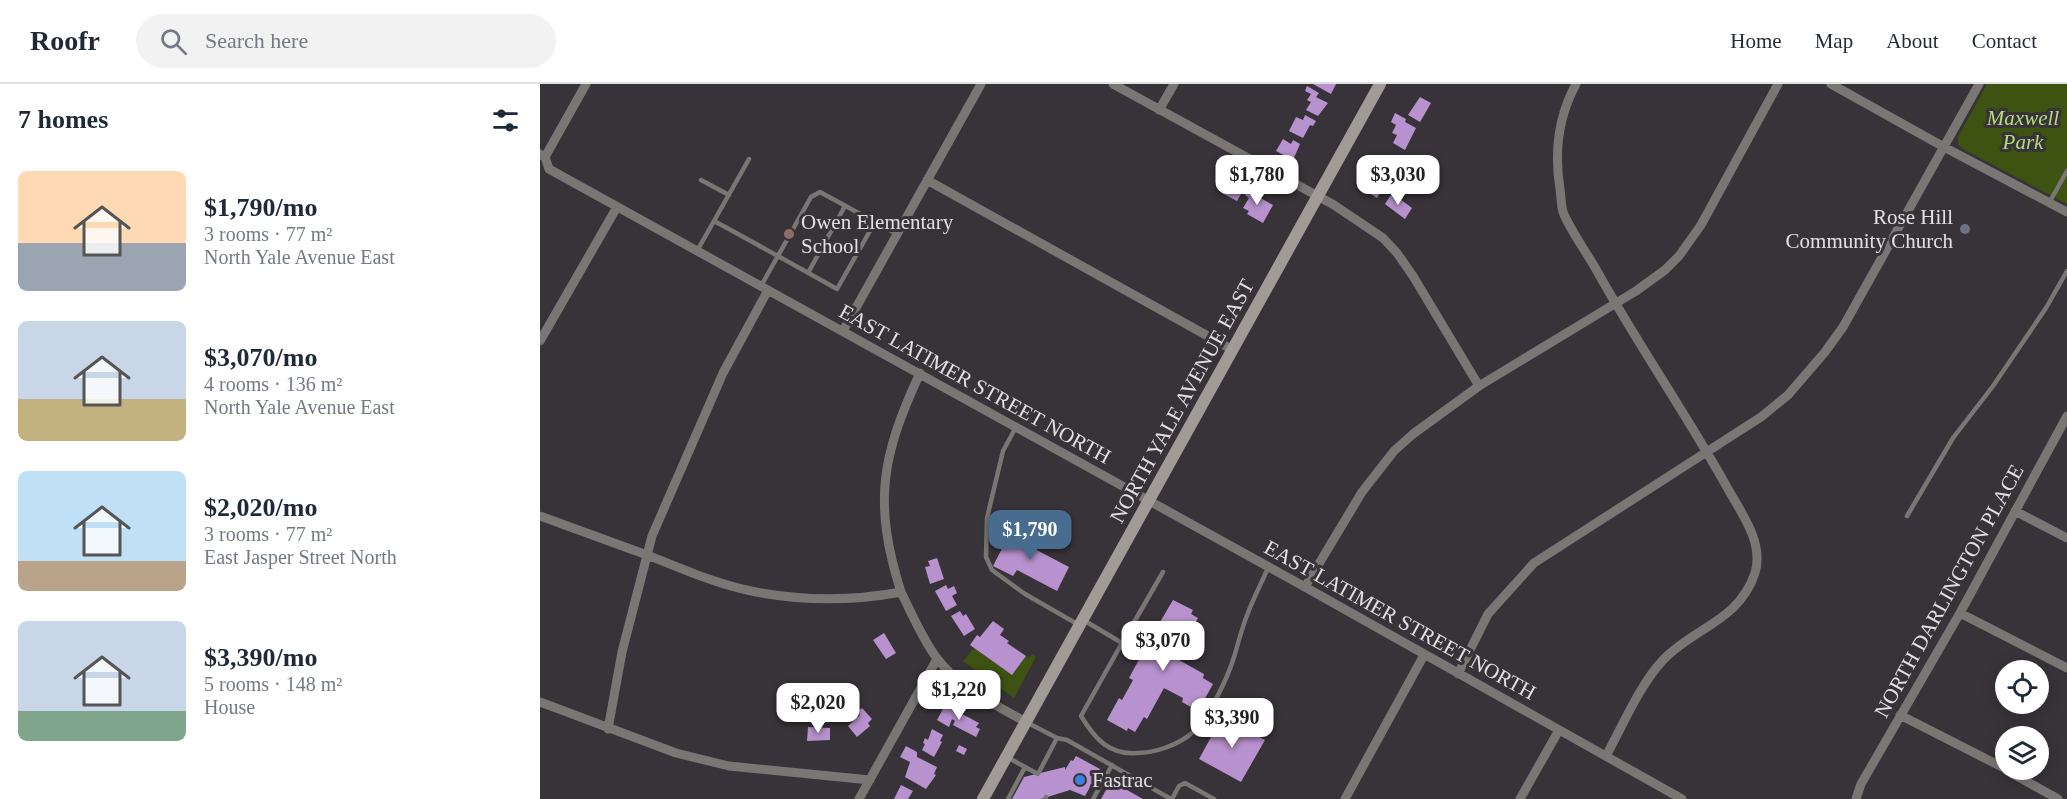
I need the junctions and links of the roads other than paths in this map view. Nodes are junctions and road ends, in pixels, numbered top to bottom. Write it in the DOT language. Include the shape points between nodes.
graph roads {
  1 [pos="586,84"];
  2 [pos="981,84"];
  3 [pos="1113,84"];
  4 [pos="1173,84"];
  5 [pos="1380,84"];
  6 [pos="1576,84"];
  7 [pos="1778,84"];
  8 [pos="1831,84"];
  9 [pos="1979,84"];
  10 [pos="1159,110"];
  11 [pos="1944,147"];
  12 [pos="542,156"];
  13 [pos="749,159"];
  14 [pos="2067,171"];
  15 [pos="701,180"];
  16 [pos="927,180"];
  17 [pos="729,195"];
  18 [pos="1318,197"];
  19 [pos="2049,203"];
  20 [pos="845,206"];
  21 [pos="617,207"];
  22 [pos="2067,212"];
  23 [pos="714,221"];
  24 [pos="875,222"];
  25 [pos="897,234"];
  26 [pos="697,251"];
  27 [pos="778,256"];
  28 [pos="2067,271"];
  29 [pos="808,273"];
  30 [pos="765,288"];
  31 [pos="1615,304"];
  32 [pos="843,331"];
  33 [pos="540,341"];
  34 [pos="1233,350"];
  35 [pos="920,373"];
  36 [pos="1479,386"];
  37 [pos="2067,416"];
  38 [pos="1016,427"];
  39 [pos="1707,451"];
  40 [pos="1149,501"];
  41 [pos="2015,511"];
  42 [pos="540,516"];
  43 [pos="1907,516"];
  44 [pos="2067,538"];
  45 [pos="646,555"];
  46 [pos="1269,567"];
  47 [pos="1163,572"];
  48 [pos="1305,587"];
  49 [pos="902,592"];
  50 [pos="1960,613"];
  51 [pos="1081,622"];
  52 [pos="1122,643"];
  53 [pos="1424,655"];
  54 [pos="937,658"];
  55 [pos="2067,668"];
  56 [pos="1458,674"];
  57 [pos="540,702"];
  58 [pos="1900,714"];
  59 [pos="1026,722"];
  60 [pos="608,729"];
  61 [pos="1559,730"];
  62 [pos="1057,738"];
  63 [pos="1006,756"];
  64 [pos="1606,756"];
  65 [pos="1995,763"];
  66 [pos="1112,765"];
  67 [pos="1025,767"];
  68 [pos="870,780"];
  69 [pos="2025,780"];
  70 [pos="860,799"];
  71 [pos="983,799"];
  72 [pos="1008,799"];
  73 [pos="1093,799"];
  74 [pos="1171,799"];
  75 [pos="1214,799"];
  76 [pos="1345,799"];
  77 [pos="1520,799"];
  78 [pos="1682,799"];
  79 [pos="1856,799"];
  80 [pos="2058,799"];
  1 -- 12 [label="street"];
  2 -- 16 [label="street"];
  3 -- 10 [label="street"];
  4 -- 10 [label="street"];
  5 -- 18 [label="main road, NORTH YALE AVENUE EAST"];
  6 -- 31 [label="street" via="1557,138 1556,167 1563,211"];
  7 -- 31 [label="street" via="1687,247 1660,274"];
  8 -- 11 [label="street"];
  9 -- 11 [label="street"];
  10 -- 18 [label="street"];
  11 -- 19 [label="street"];
  11 -- 39 [label="street" via="1843,327 1825,352 1788,395"];
  12 -- 21 [label="street, EAST LATIMER STREET NORTH" via="549,169"];
  13 -- 17 [label="lane"];
  14 -- 19 [label="lane"];
  15 -- 17 [label="lane"];
  16 -- 25 [label="street"];
  16 -- 34 [label="street"];
  17 -- 23 [label="lane"];
  18 -- 34 [label="main road, NORTH YALE AVENUE EAST"];
  18 -- 36 [label="street" via="1359,220 1397,253"];
  19 -- 22 [label="street"];
  20 -- 24 [label="lane"];
  20 -- 27 [label="lane" via="820,192 811,197"];
  20 -- 29 [label="lane"];
  21 -- 26 [label="street, EAST LATIMER STREET NORTH"];
  21 -- 33 [label="street"];
  23 -- 26 [label="lane"];
  23 -- 27 [label="lane"];
  24 -- 25 [label="lane"];
  24 -- 29 [label="lane" via="837,289"];
  25 -- 32 [label="street"];
  26 -- 30 [label="street, EAST LATIMER STREET NORTH"];
  27 -- 29 [label="lane"];
  27 -- 30 [label="lane"];
  28 -- 43 [label="lane" via="2009,364 1953,438"];
  30 -- 32 [label="street, EAST LATIMER STREET NORTH"];
  30 -- 45 [label="street" via="723,373"];
  31 -- 36 [label="street"];
  31 -- 39 [label="street"];
  32 -- 35 [label="street, EAST LATIMER STREET NORTH"];
  34 -- 40 [label="main road, NORTH YALE AVENUE EAST"];
  35 -- 38 [label="street, EAST LATIMER STREET NORTH"];
  35 -- 49 [label="street" via="894,436 884,493 890,555"];
  36 -- 48 [label="street" via="1394,451 1362,492"];
  37 -- 41 [label="street, NORTH DARLINGTON PLACE"];
  38 -- 40 [label="street, EAST LATIMER STREET NORTH"];
  38 -- 51 [label="lane" via="1004,451 987,518 986,557 992,570 1025,594"];
  39 -- 56 [label="street" via="1534,562 1488,614"];
  39 -- 64 [label="street" via="1752,534 1757,554 1755,572 1729,614 1680,645 1651,675"];
  40 -- 46 [label="street, EAST LATIMER STREET NORTH"];
  40 -- 51 [label="main road, NORTH YALE AVENUE EAST"];
  41 -- 44 [label="street"];
  41 -- 50 [label="street, NORTH DARLINGTON PLACE"];
  42 -- 45 [label="street"];
  45 -- 49 [label="street" via="716,583 754,592 827,599"];
  45 -- 60 [label="street"];
  46 -- 48 [label="street, EAST LATIMER STREET NORTH"];
  46 -- 52 [label="lane" via="1246,615 1226,679 1207,714 1193,733 1171,746 1143,753 1110,750 1088,729 1081,716"];
  47 -- 52 [label="lane"];
  48 -- 53 [label="street, EAST LATIMER STREET NORTH"];
  49 -- 54 [label="street"];
  50 -- 55 [label="street"];
  50 -- 58 [label="street, NORTH DARLINGTON PLACE"];
  51 -- 52 [label="lane"];
  51 -- 59 [label="main road, NORTH YALE AVENUE EAST"];
  53 -- 56 [label="street, EAST LATIMER STREET NORTH"];
  53 -- 76 [label="street"];
  54 -- 59 [label="street" via="991,703"];
  54 -- 68 [label="street"];
  56 -- 61 [label="street, EAST LATIMER STREET NORTH"];
  57 -- 60 [label="street"];
  58 -- 65 [label="street"];
  58 -- 79 [label="street, NORTH DARLINGTON PLACE"];
  59 -- 62 [label="lane"];
  59 -- 63 [label="main road, NORTH YALE AVENUE EAST"];
  60 -- 68 [label="street" via="676,753 729,766"];
  61 -- 64 [label="street, EAST LATIMER STREET NORTH"];
  61 -- 77 [label="street"];
  62 -- 66 [label="lane" via="1068,740"];
  62 -- 67 [label="lane" via="1038,774"];
  63 -- 67 [label="lane"];
  63 -- 71 [label="main road, NORTH YALE AVENUE EAST"];
  64 -- 78 [label="street, EAST LATIMER STREET NORTH"];
  66 -- 73 [label="lane"];
  66 -- 74 [label="lane"];
  67 -- 72 [label="lane"];
  68 -- 70 [label="street"];
  69 -- 80 [label="street"];
  74 -- 75 [label="lane" via="1185,783"];
}
